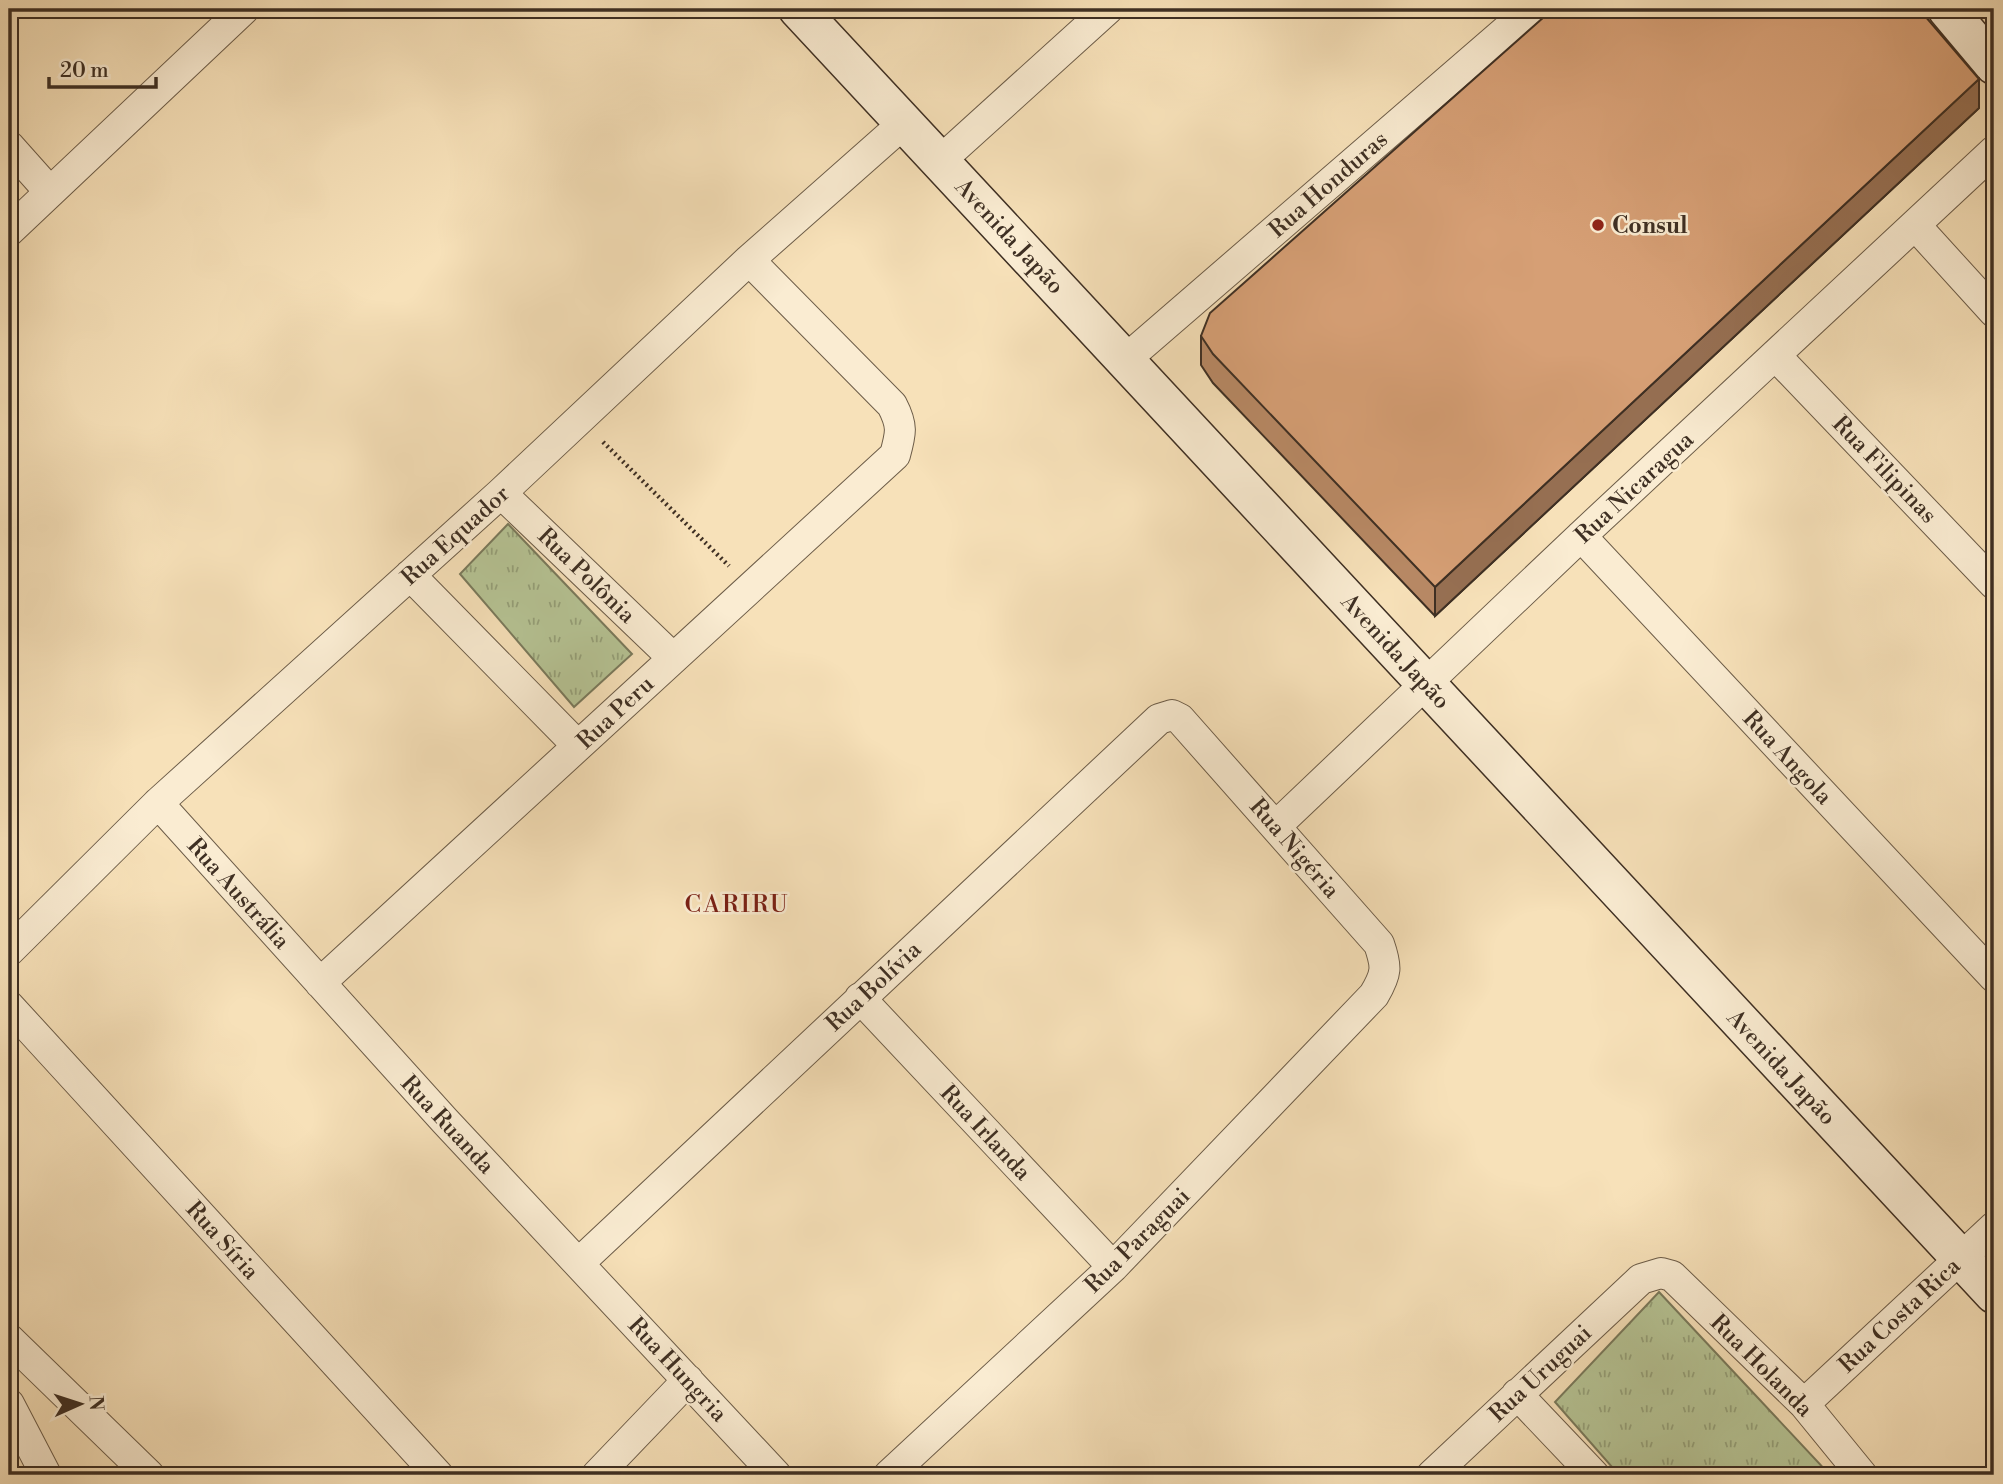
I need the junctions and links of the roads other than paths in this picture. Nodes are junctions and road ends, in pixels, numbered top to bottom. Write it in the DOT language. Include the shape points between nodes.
graph roads {
  1 [pos="244,9"];
  2 [pos="798,9"];
  3 [pos="1108,9"];
  4 [pos="1531,9"];
  5 [pos="1947,9"];
  6 [pos="1994,65"];
  7 [pos="904,123"];
  8 [pos="9,146"];
  9 [pos="1994,151"];
  10 [pos="940,161"];
  11 [pos="50,192"];
  12 [pos="1915,225"];
  13 [pos="9,230"];
  14 [pos="750,260"];
  15 [pos="1994,312"];
  16 [pos="1775,355"];
  17 [pos="1125,360"];
  18 [pos="501,493"];
  19 [pos="1581,536"];
  20 [pos="410,575"];
  21 [pos="1994,584"];
  22 [pos="673,658"];
  23 [pos="1427,684"];
  24 [pos="1172,715"];
  25 [pos="578,746"];
  26 [pos="158,803"];
  27 [pos="1276,826"];
  28 [pos="9,951"];
  29 [pos="1994,977"];
  30 [pos="320,983"];
  31 [pos="1374,995"];
  32 [pos="860,998"];
  33 [pos="9,1006"];
  34 [pos="1994,1227"];
  35 [pos="1960,1258"];
  36 [pos="579,1263"];
  37 [pos="1113,1267"];
  38 [pos="1650,1275"];
  39 [pos="1994,1294"];
  40 [pos="9,1339"];
  41 [pos="688,1380"];
  42 [pos="1517,1394"];
  43 [pos="9,1404"];
  44 [pos="1804,1404"];
  45 [pos="46,1475"];
  46 [pos="149,1475"];
  47 [pos="438,1475"];
  48 [pos="597,1475"];
  49 [pos="776,1475"];
  50 [pos="889,1475"];
  51 [pos="1432,1475"];
  52 [pos="1594,1475"];
  53 [pos="1862,1475"];
  1 -- 11 [label="street"];
  2 -- 7 [label="street, Avenida Japão"];
  3 -- 10 [label="street"];
  4 -- 17 [label="street, Rua Honduras"];
  5 -- 6 [label="street"];
  7 -- 10 [label="street, Avenida Japão"];
  7 -- 14 [label="street, Rua Equador"];
  8 -- 11 [label="street"];
  9 -- 12 [label="street, Rua Nicaragua"];
  10 -- 17 [label="street, Avenida Japão"];
  11 -- 13 [label="street"];
  12 -- 15 [label="street"];
  12 -- 16 [label="street, Rua Nicaragua"];
  14 -- 18 [label="street, Rua Equador"];
  14 -- 22 [label="street, Rua Peru" via="892,405 901,435 894,455"];
  16 -- 19 [label="street, Rua Nicaragua"];
  16 -- 21 [label="street, Rua Filipinas"];
  17 -- 23 [label="street, Avenida Japão"];
  18 -- 20 [label="street, Rua Equador"];
  18 -- 22 [label="street, Rua Polônia"];
  19 -- 23 [label="street, Rua Nicaragua"];
  19 -- 29 [label="street, Rua Angola"];
  20 -- 25 [label="street"];
  20 -- 26 [label="street, Rua Equador"];
  22 -- 25 [label="street, Rua Peru"];
  23 -- 27 [label="street, Rua Nicaragua"];
  23 -- 35 [label="street, Avenida Japão"];
  24 -- 27 [label="street, Rua Nigéria"];
  24 -- 32 [label="street, Rua Bolívia" via="1159,719"];
  25 -- 30 [label="street, Rua Peru"];
  26 -- 28 [label="street, Rua Equador"];
  26 -- 30 [label="street, Rua Austrália"];
  27 -- 31 [label="street, Rua Nigéria" via="1380,944 1385,977"];
  30 -- 36 [label="street, Rua Ruanda"];
  31 -- 37 [label="street, Rua Paraguai"];
  32 -- 36 [label="street, Rua Bolívia"];
  32 -- 37 [label="street, Rua Irlanda"];
  33 -- 47 [label="street, Rua Síria"];
  34 -- 35 [label="street, Rua Costa Rica"];
  35 -- 39 [label="street, Avenida Japão"];
  35 -- 44 [label="street, Rua Costa Rica"];
  36 -- 41 [label="street, Rua Hungria"];
  37 -- 50 [label="street, Rua Paraguai"];
  38 -- 42 [label="street, Rua Uruguai"];
  38 -- 44 [label="street, Rua Holanda" via="1672,1276"];
  40 -- 46 [label="street"];
  41 -- 48 [label="street"];
  41 -- 49 [label="street, Rua Hungria"];
  42 -- 51 [label="street, Rua Uruguai"];
  42 -- 52 [label="street"];
  43 -- 45 [label="street"];
  44 -- 53 [label="street, Rua Holanda"];
}
